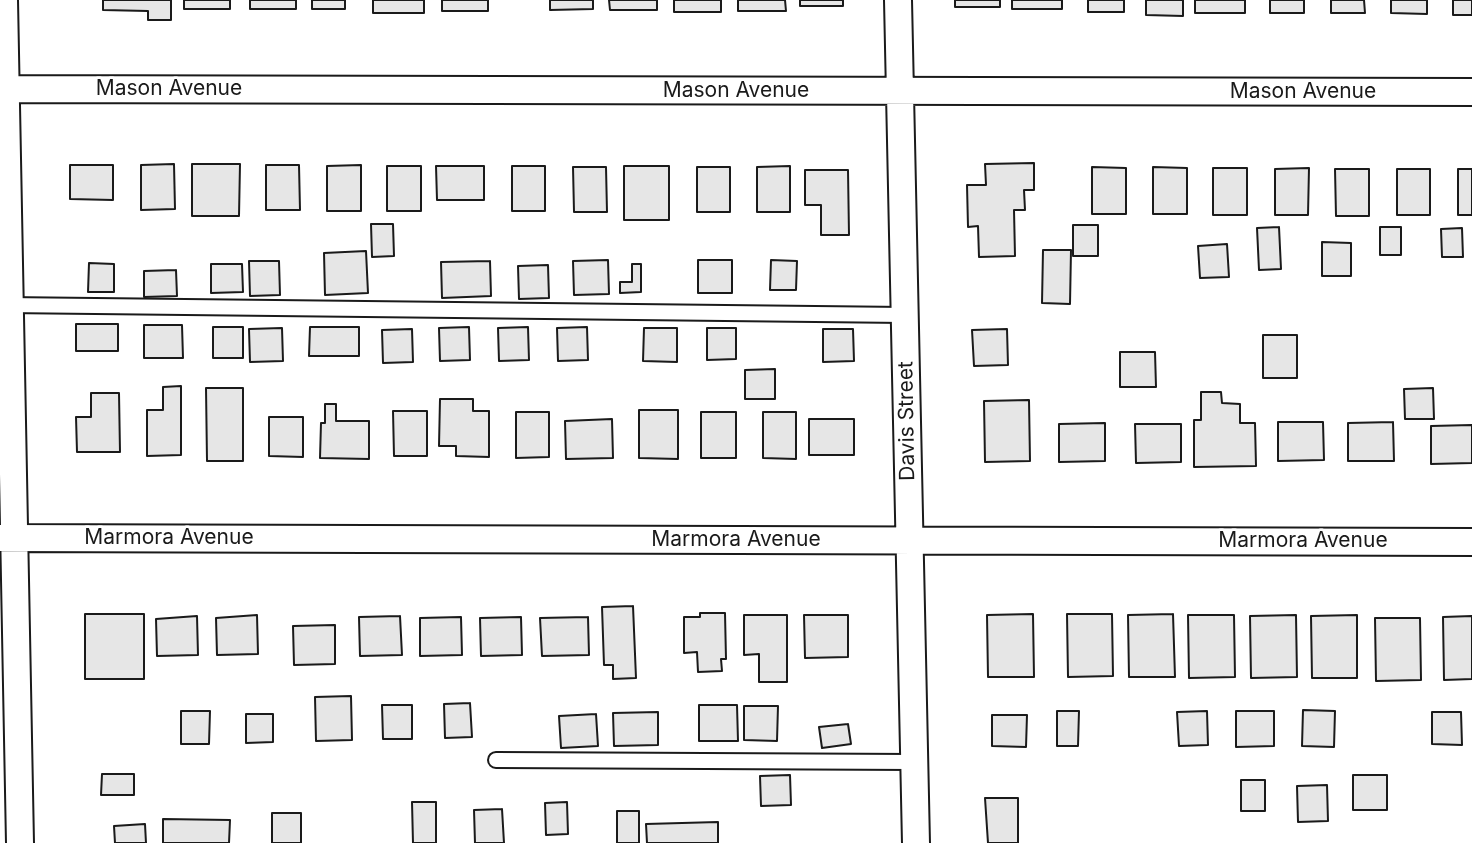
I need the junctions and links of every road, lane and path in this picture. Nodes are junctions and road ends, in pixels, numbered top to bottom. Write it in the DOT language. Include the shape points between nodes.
graph roads {
  1 [pos="4,0"];
  2 [pos="898,0"];
  3 [pos="3,89"];
  4 [pos="900,91"];
  5 [pos="1472,92"];
  6 [pos="5,305"];
  7 [pos="905,315"];
  8 [pos="7,538"];
  9 [pos="909,540"];
  10 [pos="1472,541"];
  11 [pos="496,760"];
  12 [pos="914,762"];
  13 [pos="20,843"];
  14 [pos="916,843"];
  1 -- 3 [label="street"];
  2 -- 4 [label="street, Davis Street"];
  3 -- 4 [label="street, Mason Avenue"];
  3 -- 6 [label="street"];
  4 -- 5 [label="street, Mason Avenue"];
  4 -- 7 [label="street, Davis Street"];
  6 -- 7 [label="lane"];
  6 -- 8 [label="street"];
  7 -- 9 [label="street, Davis Street"];
  8 -- 9 [label="street, Marmora Avenue"];
  8 -- 13 [label="street"];
  9 -- 10 [label="street, Marmora Avenue"];
  9 -- 12 [label="street, Davis Street"];
  11 -- 12 [label="lane"];
  12 -- 14 [label="street, Davis Street"];
}
